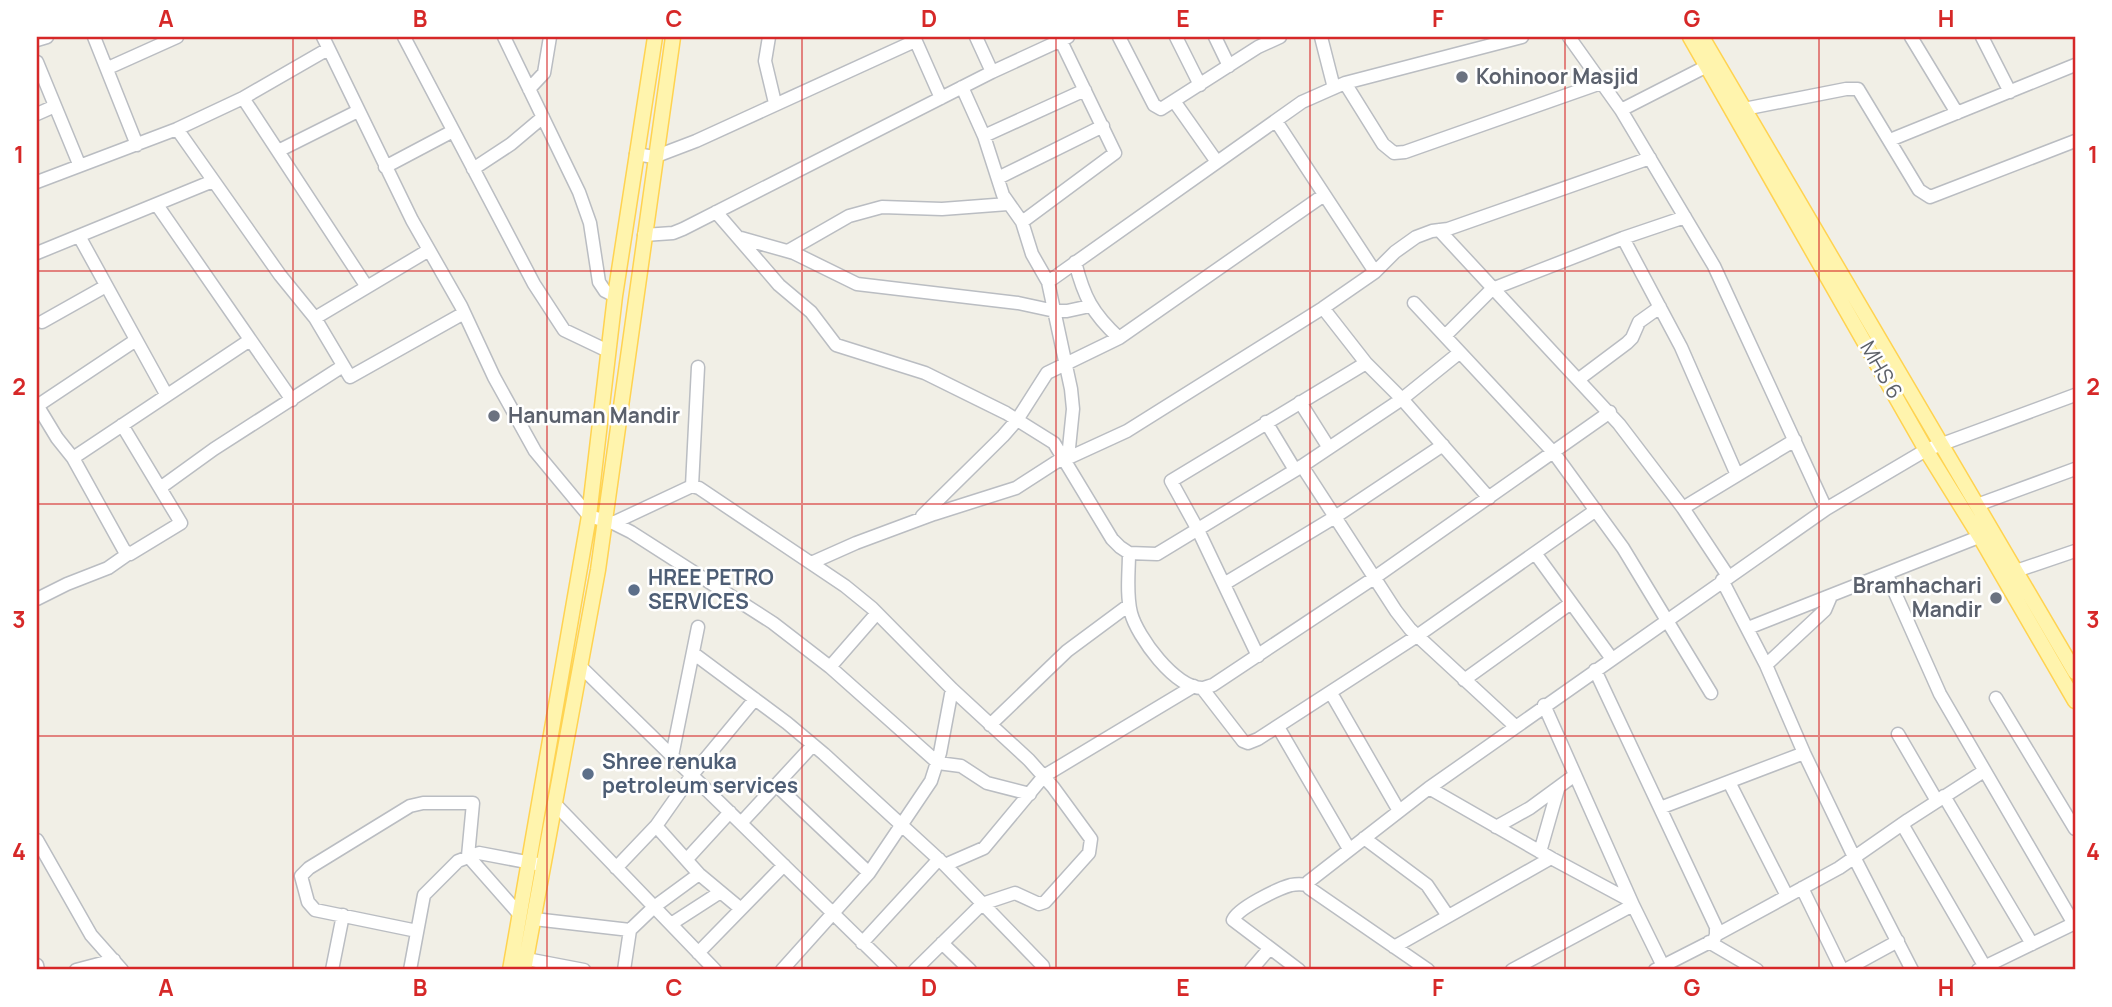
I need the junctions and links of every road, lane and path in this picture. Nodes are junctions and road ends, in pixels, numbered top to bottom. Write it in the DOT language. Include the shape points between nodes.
graph roads {
  1 [pos="47,37"];
  2 [pos="94,37"];
  3 [pos="177,37"];
  4 [pos="404,37"];
  5 [pos="503,37"];
  6 [pos="551,37"];
  7 [pos="655,37"];
  8 [pos="673,37"];
  9 [pos="769,37"];
  10 [pos="976,37"];
  11 [pos="1119,37"];
  12 [pos="1176,37"];
  13 [pos="1215,37"];
  14 [pos="1280,37"];
  15 [pos="1321,37"];
  16 [pos="1522,37"];
  17 [pos="1569,37"];
  18 [pos="1690,37"];
  19 [pos="1702,37"];
  20 [pos="1911,37"];
  21 [pos="1982,37"];
  22 [pos="1062,38"];
  23 [pos="915,39"];
  24 [pos="37,40"];
  25 [pos="1256,42"];
  26 [pos="325,43"];
  27 [pos="37,62"];
  28 [pos="1712,63"];
  29 [pos="1229,66"];
  30 [pos="108,68"];
  31 [pos="2074,70"];
  32 [pos="992,72"];
  33 [pos="1601,82"];
  34 [pos="1200,85"];
  35 [pos="1339,85"];
  36 [pos="962,87"];
  37 [pos="529,89"];
  38 [pos="1085,90"];
  39 [pos="2010,92"];
  40 [pos="941,97"];
  41 [pos="243,98"];
  42 [pos="1174,101"];
  43 [pos="775,103"];
  44 [pos="55,106"];
  45 [pos="1744,109"];
  46 [pos="1621,110"];
  47 [pos="358,111"];
  48 [pos="1957,113"];
  49 [pos="37,114"];
  50 [pos="543,117"];
  51 [pos="1276,121"];
  52 [pos="1103,126"];
  53 [pos="177,129"];
  54 [pos="453,131"];
  55 [pos="984,136"];
  56 [pos="1890,141"];
  57 [pos="2075,141"];
  58 [pos="137,145"];
  59 [pos="278,151"];
  60 [pos="636,154"];
  61 [pos="654,157"];
  62 [pos="1650,158"];
  63 [pos="1217,162"];
  64 [pos="79,164"];
  65 [pos="385,167"];
  66 [pos="473,169"];
  67 [pos="998,178"];
  68 [pos="213,181"];
  69 [pos="37,182"];
  70 [pos="1324,195"];
  71 [pos="1008,204"];
  72 [pos="157,205"];
  73 [pos="716,212"];
  74 [pos="1685,217"];
  75 [pos="1022,222"];
  76 [pos="1439,230"];
  77 [pos="644,235"];
  78 [pos="79,236"];
  79 [pos="1623,237"];
  80 [pos="740,238"];
  81 [pos="429,250"];
  82 [pos="788,251"];
  83 [pos="37,253"];
  84 [pos="1075,262"];
  85 [pos="1375,272"];
  86 [pos="1048,282"];
  87 [pos="106,286"];
  88 [pos="368,287"];
  89 [pos="1492,289"];
  90 [pos="615,296"];
  91 [pos="1414,303"];
  92 [pos="1090,306"];
  93 [pos="1660,307"];
  94 [pos="1323,308"];
  95 [pos="1055,312"];
  96 [pos="464,313"];
  97 [pos="315,318"];
  98 [pos="42,322"];
  99 [pos="1445,336"];
  100 [pos="1119,338"];
  101 [pos="136,340"];
  102 [pos="250,340"];
  103 [pos="608,351"];
  104 [pos="1459,353"];
  105 [pos="1066,363"];
  106 [pos="1366,363"];
  107 [pos="343,366"];
  108 [pos="698,367"];
  109 [pos="1578,379"];
  110 [pos="166,394"];
  111 [pos="2075,396"];
  112 [pos="1402,399"];
  113 [pos="292,400"];
  114 [pos="1300,402"];
  115 [pos="37,405"];
  116 [pos="1610,412"];
  117 [pos="1017,420"];
  118 [pos="1266,422"];
  119 [pos="122,425"];
  120 [pos="1795,440"];
  121 [pos="1941,443"];
  122 [pos="1443,445"];
  123 [pos="1329,448"];
  124 [pos="1926,450"];
  125 [pos="1554,453"];
  126 [pos="73,458"];
  127 [pos="1065,458"];
  128 [pos="1299,468"];
  129 [pos="2075,469"];
  130 [pos="1737,475"];
  131 [pos="692,486"];
  132 [pos="160,488"];
  133 [pos="1489,498"];
  134 [pos="1977,505"];
  135 [pos="1683,508"];
  136 [pos="1826,509"];
  137 [pos="1596,510"];
  138 [pos="589,516"];
  139 [pos="1335,517"];
  140 [pos="917,521"];
  141 [pos="609,522"];
  142 [pos="1198,530"];
  143 [pos="1986,534"];
  144 [pos="2075,551"];
  145 [pos="1129,553"];
  146 [pos="1535,553"];
  147 [pos="128,554"];
  148 [pos="811,563"];
  149 [pos="2016,571"];
  150 [pos="1887,575"];
  151 [pos="1374,578"];
  152 [pos="1725,578"];
  153 [pos="1224,584"];
  154 [pos="1832,596"];
  155 [pos="37,599"];
  156 [pos="1571,603"];
  157 [pos="1129,605"];
  158 [pos="877,613"];
  159 [pos="1667,620"];
  160 [pos="698,627"];
  161 [pos="1748,628"];
  162 [pos="1416,636"];
  163 [pos="693,653"];
  164 [pos="1258,656"];
  165 [pos="1612,659"];
  166 [pos="1766,665"];
  167 [pos="580,666"];
  168 [pos="830,667"];
  169 [pos="1595,670"];
  170 [pos="2075,672"];
  171 [pos="1464,680"];
  172 [pos="1198,687"];
  173 [pos="952,690"];
  174 [pos="1331,693"];
  175 [pos="1711,693"];
  176 [pos="1996,698"];
  177 [pos="755,699"];
  178 [pos="2075,701"];
  179 [pos="1544,705"];
  180 [pos="990,725"];
  181 [pos="1514,726"];
  182 [pos="1278,727"];
  183 [pos="1898,734"];
  184 [pos="813,745"];
  185 [pos="1804,753"];
  186 [pos="672,756"];
  187 [pos="937,763"];
  188 [pos="1984,771"];
  189 [pos="692,775"];
  190 [pos="1575,775"];
  191 [pos="1044,776"];
  192 [pos="1729,782"];
  193 [pos="776,785"];
  194 [pos="1429,788"];
  195 [pos="1558,789"];
  196 [pos="1030,794"];
  197 [pos="1940,798"];
  198 [pos="555,804"];
  199 [pos="1660,808"];
  200 [pos="1399,811"];
  201 [pos="730,812"];
  202 [pos="741,823"];
  203 [pos="1902,824"];
  204 [pos="656,826"];
  205 [pos="903,826"];
  206 [pos="1496,827"];
  207 [pos="2075,829"];
  208 [pos="1364,838"];
  209 [pos="37,840"];
  210 [pos="1349,849"];
  211 [pos="1545,855"];
  212 [pos="468,856"];
  213 [pos="1854,856"];
  214 [pos="1612,857"];
  215 [pos="687,859"];
  216 [pos="942,862"];
  217 [pos="537,864"];
  218 [pos="784,865"];
  219 [pos="617,868"];
  220 [pos="870,873"];
  221 [pos="699,874"];
  222 [pos="1600,884"];
  223 [pos="1308,885"];
  224 [pos="1801,888"];
  225 [pos="719,893"];
  226 [pos="1787,896"];
  227 [pos="1632,903"];
  228 [pos="982,904"];
  229 [pos="654,907"];
  230 [pos="741,909"];
  231 [pos="832,914"];
  232 [pos="343,915"];
  233 [pos="1448,916"];
  234 [pos="527,917"];
  235 [pos="671,924"];
  236 [pos="2075,924"];
  237 [pos="630,930"];
  238 [pos="417,931"];
  239 [pos="1713,938"];
  240 [pos="1898,941"];
  241 [pos="862,943"];
  242 [pos="942,943"];
  243 [pos="2032,944"];
  244 [pos="1394,947"];
  245 [pos="1269,948"];
  246 [pos="698,953"];
  247 [pos="518,964"];
  248 [pos="37,965"];
  249 [pos="118,965"];
  250 [pos="1659,968"];
  251 [pos="1981,968"];
  252 [pos="38,970"];
  253 [pos="76,970"];
  254 [pos="332,970"];
  255 [pos="410,970"];
  256 [pos="584,970"];
  257 [pos="624,970"];
  258 [pos="715,970"];
  259 [pos="782,970"];
  260 [pos="891,970"];
  261 [pos="915,970"];
  262 [pos="970,970"];
  263 [pos="1043,970"];
  264 [pos="1251,970"];
  265 [pos="1299,970"];
  266 [pos="1428,970"];
  267 [pos="1513,970"];
  268 [pos="1757,970"];
  269 [pos="1844,970"];
  270 [pos="1912,970"];
  1 -- 24 [label="street"];
  2 -- 30 [label="street"];
  3 -- 30 [label="street"];
  4 -- 54 [label="street"];
  5 -- 37 [label="street"];
  6 -- 37 [label="street" via="544,73"];
  7 -- 60 [label="main road"];
  8 -- 61 [label="main road"];
  9 -- 43 [label="street" via="765,61"];
  10 -- 32 [label="street"];
  11 -- 42 [label="street" via="1154,105 1161,109"];
  12 -- 34 [label="street"];
  13 -- 29 [label="street"];
  14 -- 25 [label="street"];
  15 -- 35 [label="street"];
  16 -- 35 [label="street"];
  17 -- 33 [label="street"];
  18 -- 28 [label="main road, MHS 6"];
  19 -- 28 [label="main road"];
  20 -- 48 [label="street"];
  21 -- 39 [label="street"];
  22 -- 32 [label="street"];
  22 -- 38 [label="street"];
  23 -- 40 [label="street"];
  23 -- 43 [label="street"];
  25 -- 29 [label="street"];
  26 -- 41 [label="street"];
  26 -- 47 [label="street"];
  27 -- 44 [label="street"];
  28 -- 45 [label="main road"];
  28 -- 46 [label="street"];
  28 -- 124 [label="main road, MHS 6"];
  29 -- 34 [label="street"];
  30 -- 58 [label="street"];
  31 -- 39 [label="street"];
  32 -- 36 [label="street"];
  33 -- 35 [label="street" via="1394,153"];
  33 -- 46 [label="street"];
  34 -- 42 [label="street"];
  35 -- 51 [label="street"];
  36 -- 40 [label="street"];
  36 -- 55 [label="street"];
  37 -- 50 [label="street"];
  38 -- 52 [label="street"];
  38 -- 55 [label="street"];
  39 -- 48 [label="street"];
  40 -- 73 [label="street"];
  41 -- 53 [label="street"];
  41 -- 59 [label="street"];
  42 -- 63 [label="street"];
  43 -- 61 [label="street"];
  44 -- 49 [label="street"];
  44 -- 64 [label="street"];
  45 -- 56 [label="street" via="1858,89"];
  45 -- 121 [label="main road"];
  46 -- 62 [label="street"];
  47 -- 59 [label="street"];
  47 -- 65 [label="street"];
  48 -- 56 [label="street"];
  50 -- 66 [label="street"];
  50 -- 90 [label="street" via="586,210 599,282"];
  51 -- 63 [label="street"];
  51 -- 70 [label="street"];
  52 -- 67 [label="street"];
  52 -- 75 [label="street" via="1115,150 1113,156"];
  53 -- 58 [label="street"];
  53 -- 68 [label="street"];
  54 -- 65 [label="street"];
  54 -- 66 [label="street"];
  55 -- 67 [label="street"];
  56 -- 57 [label="street" via="1919,190 1930,197"];
  58 -- 64 [label="street"];
  59 -- 88 [label="street"];
  60 -- 61 [label="street"];
  60 -- 90 [label="main road"];
  61 -- 77 [label="main road"];
  62 -- 74 [label="street"];
  62 -- 76 [label="street"];
  63 -- 84 [label="street"];
  64 -- 69 [label="street"];
  65 -- 81 [label="street"];
  66 -- 103 [label="street" via="555,319 564,330"];
  67 -- 71 [label="street"];
  68 -- 72 [label="street"];
  68 -- 97 [label="street"];
  70 -- 85 [label="street"];
  70 -- 100 [label="street"];
  71 -- 75 [label="street"];
  71 -- 82 [label="street" via="942,209 882,206 849,216"];
  72 -- 78 [label="street"];
  72 -- 102 [label="street"];
  73 -- 77 [label="street" via="673,233"];
  73 -- 80 [label="street"];
  74 -- 79 [label="street"];
  74 -- 120 [label="street" via="1714,266"];
  75 -- 86 [label="street" via="1032,254"];
  76 -- 85 [label="street" via="1416,237"];
  76 -- 89 [label="street"];
  77 -- 141 [label="main road"];
  78 -- 83 [label="street"];
  78 -- 87 [label="street"];
  79 -- 89 [label="street"];
  79 -- 93 [label="street"];
  80 -- 82 [label="street"];
  80 -- 117 [label="street" via="836,345 925,373"];
  81 -- 88 [label="street"];
  81 -- 96 [label="street"];
  82 -- 95 [label="street" via="857,284 1018,303"];
  84 -- 86 [label="street"];
  84 -- 92 [label="street"];
  85 -- 94 [label="street"];
  86 -- 95 [label="street"];
  87 -- 98 [label="street"];
  87 -- 101 [label="street"];
  88 -- 97 [label="street"];
  89 -- 99 [label="street"];
  89 -- 109 [label="street"];
  90 -- 103 [label="main road"];
  91 -- 99 [label="street"];
  92 -- 95 [label="street"];
  92 -- 100 [label="street"];
  93 -- 109 [label="street" via="1639,322 1627,343"];
  93 -- 130 [label="street"];
  94 -- 106 [label="street"];
  94 -- 127 [label="street" via="1127,431"];
  95 -- 105 [label="street"];
  96 -- 107 [label="street" via="350,377"];
  96 -- 138 [label="street" via="535,451"];
  97 -- 107 [label="street"];
  99 -- 104 [label="street"];
  100 -- 105 [label="street"];
  101 -- 110 [label="street"];
  101 -- 115 [label="street"];
  102 -- 110 [label="street"];
  102 -- 113 [label="street"];
  103 -- 138 [label="main road"];
  104 -- 112 [label="street"];
  104 -- 125 [label="street"];
  105 -- 117 [label="street" via="1043,378"];
  105 -- 127 [label="street" via="1073,410"];
  106 -- 112 [label="street"];
  106 -- 114 [label="street"];
  107 -- 113 [label="street"];
  108 -- 131 [label="street"];
  109 -- 116 [label="street"];
  110 -- 119 [label="street"];
  111 -- 121 [label="street"];
  112 -- 122 [label="street"];
  112 -- 123 [label="street"];
  113 -- 132 [label="street"];
  114 -- 118 [label="street"];
  114 -- 123 [label="street"];
  115 -- 126 [label="street"];
  116 -- 125 [label="street"];
  116 -- 135 [label="street"];
  117 -- 127 [label="street" via="1054,443"];
  117 -- 140 [label="street"];
  118 -- 128 [label="street"];
  118 -- 142 [label="street" via="1173,478 1171,484"];
  119 -- 126 [label="street"];
  119 -- 132 [label="street"];
  120 -- 130 [label="street"];
  120 -- 136 [label="street"];
  121 -- 124 [label="street"];
  121 -- 134 [label="main road"];
  122 -- 133 [label="street"];
  122 -- 139 [label="street"];
  123 -- 128 [label="street"];
  124 -- 136 [label="street"];
  124 -- 143 [label="main road, MHS 6"];
  125 -- 133 [label="street"];
  125 -- 137 [label="street"];
  126 -- 147 [label="street"];
  127 -- 140 [label="street" via="1016,488"];
  127 -- 145 [label="street" via="1112,539"];
  128 -- 139 [label="street"];
  128 -- 142 [label="street"];
  129 -- 134 [label="street"];
  130 -- 135 [label="street"];
  131 -- 141 [label="street"];
  131 -- 148 [label="street"];
  132 -- 147 [label="street" via="181,523"];
  133 -- 151 [label="street"];
  134 -- 143 [label="main road"];
  135 -- 152 [label="street"];
  136 -- 152 [label="street"];
  137 -- 146 [label="street"];
  137 -- 159 [label="street"];
  138 -- 141 [label="street"];
  138 -- 217 [label="main road"];
  139 -- 151 [label="street"];
  139 -- 153 [label="street"];
  140 -- 148 [label="street"];
  141 -- 167 [label="main road"];
  141 -- 168 [label="street" via="773,623"];
  142 -- 145 [label="street" via="1157,554"];
  142 -- 153 [label="street"];
  143 -- 149 [label="main road"];
  143 -- 150 [label="street"];
  143 -- 178 [label="main road, MHS 6"];
  144 -- 149 [label="street"];
  145 -- 157 [label="street"];
  146 -- 156 [label="street"];
  146 -- 162 [label="street"];
  147 -- 155 [label="street" via="108,568"];
  148 -- 158 [label="street"];
  149 -- 170 [label="main road"];
  150 -- 154 [label="street"];
  150 -- 188 [label="street" via="1936,684"];
  151 -- 162 [label="street"];
  151 -- 164 [label="street"];
  152 -- 159 [label="street"];
  152 -- 161 [label="street"];
  153 -- 164 [label="street"];
  154 -- 161 [label="street"];
  154 -- 166 [label="street" via="1825,610"];
  156 -- 165 [label="street"];
  156 -- 171 [label="street"];
  157 -- 172 [label="street" via="1147,645 1172,673"];
  157 -- 180 [label="street" via="1067,651"];
  158 -- 168 [label="street"];
  158 -- 173 [label="street"];
  159 -- 165 [label="street"];
  159 -- 175 [label="street"];
  160 -- 163 [label="street"];
  161 -- 166 [label="street"];
  162 -- 171 [label="street"];
  162 -- 174 [label="street"];
  163 -- 177 [label="street"];
  163 -- 186 [label="street"];
  164 -- 172 [label="street" via="1223,680"];
  165 -- 169 [label="street"];
  166 -- 185 [label="street"];
  167 -- 186 [label="street"];
  167 -- 198 [label="main road"];
  168 -- 187 [label="street"];
  169 -- 179 [label="street"];
  169 -- 199 [label="street"];
  171 -- 181 [label="street"];
  172 -- 182 [label="street" via="1243,741 1253,742"];
  172 -- 191 [label="street"];
  173 -- 180 [label="street"];
  173 -- 187 [label="street"];
  174 -- 182 [label="street"];
  174 -- 200 [label="street"];
  176 -- 207 [label="street"];
  177 -- 184 [label="street"];
  177 -- 189 [label="street"];
  179 -- 181 [label="street"];
  179 -- 190 [label="street"];
  180 -- 191 [label="street"];
  181 -- 194 [label="street"];
  182 -- 210 [label="street"];
  183 -- 197 [label="street"];
  184 -- 193 [label="street"];
  184 -- 205 [label="street"];
  185 -- 192 [label="street"];
  185 -- 213 [label="street"];
  186 -- 189 [label="street"];
  187 -- 196 [label="street" via="961,766 987,783"];
  187 -- 205 [label="street" via="932,781"];
  188 -- 197 [label="street"];
  188 -- 236 [label="street"];
  189 -- 201 [label="street"];
  189 -- 204 [label="street"];
  190 -- 195 [label="street"];
  190 -- 214 [label="street"];
  191 -- 196 [label="street"];
  191 -- 228 [label="street" via="1090,839 1090,853 1042,904 1015,893"];
  192 -- 199 [label="street"];
  192 -- 226 [label="street"];
  193 -- 202 [label="street"];
  193 -- 220 [label="street"];
  194 -- 200 [label="street"];
  194 -- 206 [label="street"];
  195 -- 206 [label="street"];
  195 -- 211 [label="street"];
  196 -- 216 [label="street" via="984,848"];
  197 -- 203 [label="street"];
  197 -- 243 [label="street"];
  198 -- 217 [label="main road"];
  198 -- 219 [label="street"];
  199 -- 239 [label="street" via="1716,927"];
  200 -- 208 [label="street"];
  201 -- 202 [label="street"];
  201 -- 215 [label="street"];
  202 -- 218 [label="street"];
  203 -- 213 [label="street"];
  203 -- 251 [label="street"];
  204 -- 215 [label="street"];
  204 -- 219 [label="street"];
  205 -- 216 [label="street"];
  205 -- 220 [label="street"];
  206 -- 211 [label="street"];
  208 -- 210 [label="street"];
  208 -- 233 [label="street" via="1427,884"];
  209 -- 249 [label="street" via="91,935"];
  210 -- 223 [label="street"];
  211 -- 222 [label="street"];
  211 -- 233 [label="street"];
  212 -- 217 [label="street" via="479,853"];
  212 -- 232 [label="street" via="473,803 410,806 301,876 311,907"];
  212 -- 234 [label="street"];
  212 -- 238 [label="street" via="428,889"];
  213 -- 224 [label="street"];
  213 -- 240 [label="street"];
  214 -- 222 [label="street"];
  214 -- 227 [label="street"];
  215 -- 221 [label="street"];
  216 -- 228 [label="street"];
  216 -- 241 [label="street"];
  217 -- 234 [label="main road"];
  218 -- 230 [label="street"];
  218 -- 231 [label="street"];
  219 -- 229 [label="street"];
  220 -- 231 [label="street"];
  221 -- 225 [label="street"];
  221 -- 229 [label="street"];
  222 -- 227 [label="street"];
  223 -- 244 [label="street"];
  223 -- 245 [label="street" via="1289,886 1233,917"];
  224 -- 226 [label="street"];
  224 -- 269 [label="street"];
  225 -- 230 [label="street"];
  225 -- 235 [label="street"];
  226 -- 239 [label="street"];
  227 -- 250 [label="street"];
  227 -- 267 [label="street"];
  228 -- 242 [label="street"];
  228 -- 263 [label="street"];
  229 -- 235 [label="street"];
  229 -- 237 [label="street"];
  230 -- 246 [label="street"];
  231 -- 241 [label="street"];
  231 -- 259 [label="street"];
  232 -- 238 [label="street"];
  232 -- 254 [label="street"];
  233 -- 244 [label="street"];
  234 -- 237 [label="street"];
  234 -- 247 [label="main road"];
  235 -- 246 [label="street"];
  236 -- 243 [label="street"];
  237 -- 257 [label="street"];
  238 -- 255 [label="street"];
  239 -- 250 [label="street"];
  239 -- 268 [label="street"];
  240 -- 269 [label="street"];
  240 -- 270 [label="street"];
  241 -- 260 [label="street"];
  242 -- 261 [label="street"];
  242 -- 262 [label="street"];
  243 -- 251 [label="street"];
  244 -- 266 [label="street"];
  245 -- 264 [label="street"];
  245 -- 265 [label="street"];
  246 -- 258 [label="street"];
  247 -- 256 [label="street"];
  248 -- 252 [label="street"];
  249 -- 253 [label="street"];
}
